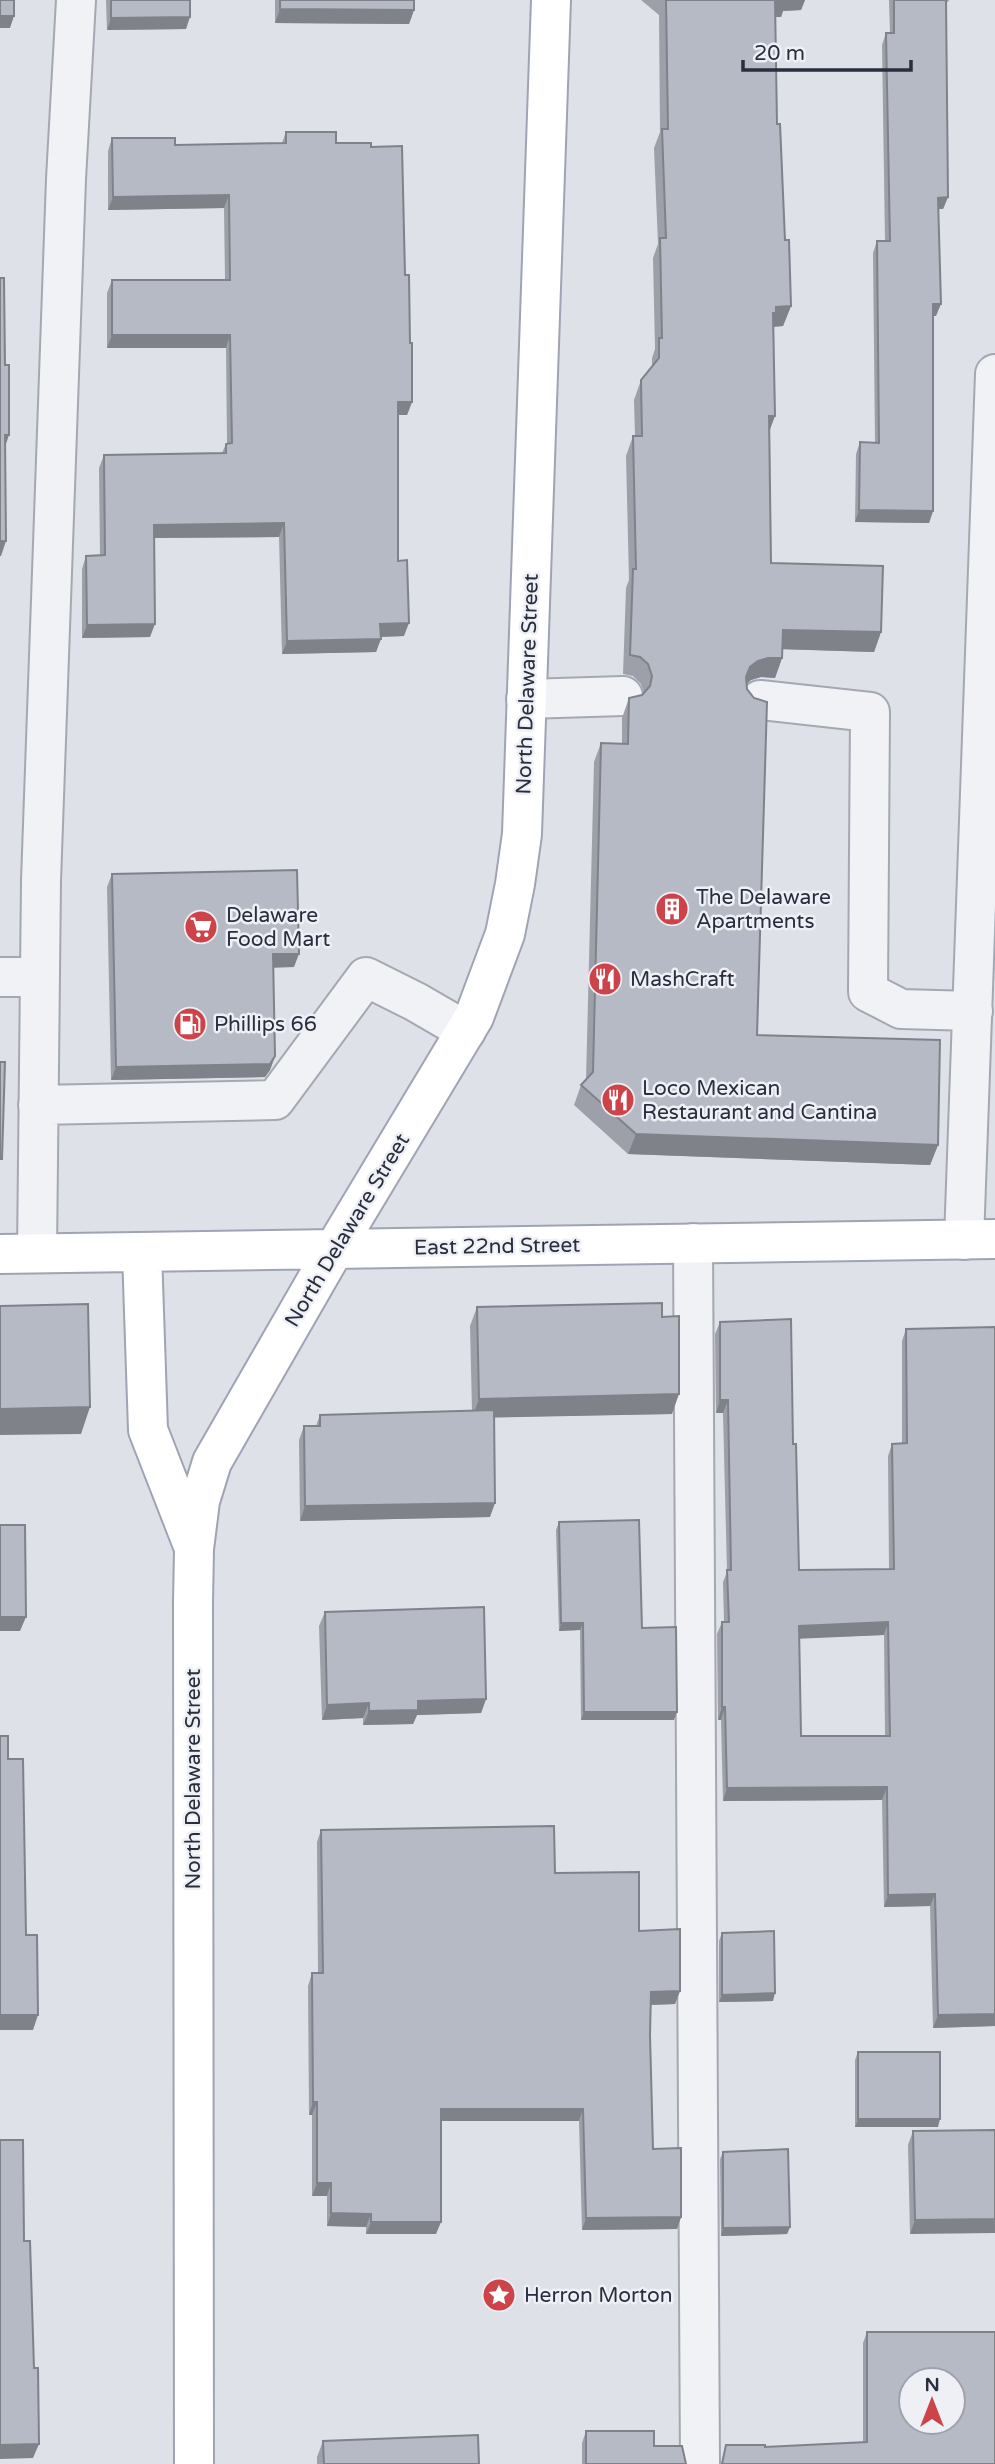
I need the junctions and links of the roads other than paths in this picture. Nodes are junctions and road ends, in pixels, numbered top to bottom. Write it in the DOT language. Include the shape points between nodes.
graph roads {
  1 [pos="76,0"];
  2 [pos="551,0"];
  3 [pos="995,374"];
  4 [pos="623,696"];
  5 [pos="526,699"];
  6 [pos="760,700"];
  7 [pos="0,977"];
  8 [pos="40,977"];
  9 [pos="973,1011"];
  10 [pos="466,1031"];
  11 [pos="38,1105"];
  12 [pos="979,1240"];
  13 [pos="693,1243"];
  14 [pos="335,1248"];
  15 [pos="142,1252"];
  16 [pos="18,1254"];
  17 [pos="194,1549"];
  18 [pos="194,2464"];
  19 [pos="700,2464"];
  1 -- 8 [label="lane"];
  2 -- 5 [label="main road, North Delaware Street"];
  3 -- 9 [label="lane"];
  4 -- 5 [label="lane"];
  5 -- 10 [label="main road, North Delaware Street" via="522,834 515,884 505,934"];
  6 -- 9 [label="lane" via="870,712 868,992 901,1009"];
  7 -- 8 [label="lane"];
  8 -- 11 [label="lane"];
  9 -- 12 [label="lane"];
  10 -- 11 [label="lane" via="366,977 275,1100"];
  10 -- 14 [label="main road, North Delaware Street"];
  11 -- 16 [label="lane"];
  12 -- 13 [label="main road, East 22nd Street"];
  13 -- 14 [label="main road, East 22nd Street"];
  13 -- 19 [label="lane"];
  14 -- 15 [label="main road, East 22nd Street"];
  14 -- 17 [label="main road, North Delaware Street" via="212,1462 200,1501"];
  15 -- 16 [label="main road, East 22nd Street"];
  15 -- 17 [label="main road" via="148,1430"];
  17 -- 18 [label="main road, North Delaware Street"];
}
